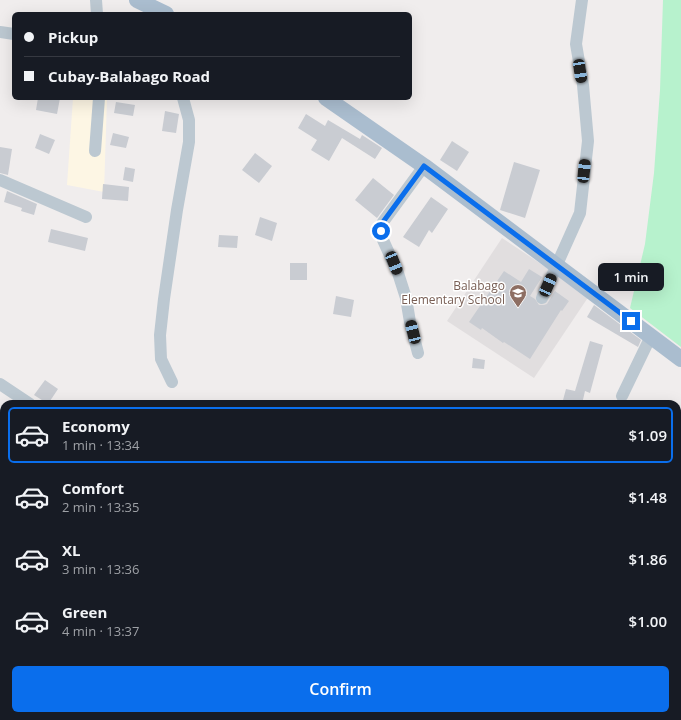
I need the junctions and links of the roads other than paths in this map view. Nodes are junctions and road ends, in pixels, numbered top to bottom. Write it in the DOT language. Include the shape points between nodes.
graph roads {
  1 [pos="96,0"];
  2 [pos="137,0"];
  3 [pos="582,0"];
  4 [pos="159,9"];
  5 [pos="97,12"];
  6 [pos="0,32"];
  7 [pos="12,34"];
  8 [pos="99,100"];
  9 [pos="184,100"];
  10 [pos="329,100"];
  11 [pos="95,151"];
  12 [pos="424,166"];
  13 [pos="0,180"];
  14 [pos="86,217"];
  15 [pos="556,266"];
  16 [pos="542,298"];
  17 [pos="652,336"];
  18 [pos="418,354"];
  19 [pos="681,359"];
  20 [pos="172,382"];
  21 [pos="0,384"];
  22 [pos="622,396"];
  23 [pos="24,400"];
  1 -- 5 [label="street"];
  2 -- 4 [label="main road"];
  3 -- 15 [label="street" via="576,44 588,141 580,213"];
  6 -- 7 [label="street"];
  8 -- 11 [label="street"];
  9 -- 20 [label="street" via="189,120 189,142 160,335 161,359"];
  10 -- 12 [label="main road"];
  12 -- 15 [label="main road"];
  12 -- 18 [label="street" via="383,222 381,231 406,298"];
  13 -- 14 [label="street"];
  15 -- 16 [label="street"];
  15 -- 17 [label="main road"];
  17 -- 19 [label="main road"];
  17 -- 22 [label="street"];
  21 -- 23 [label="street"];
}
